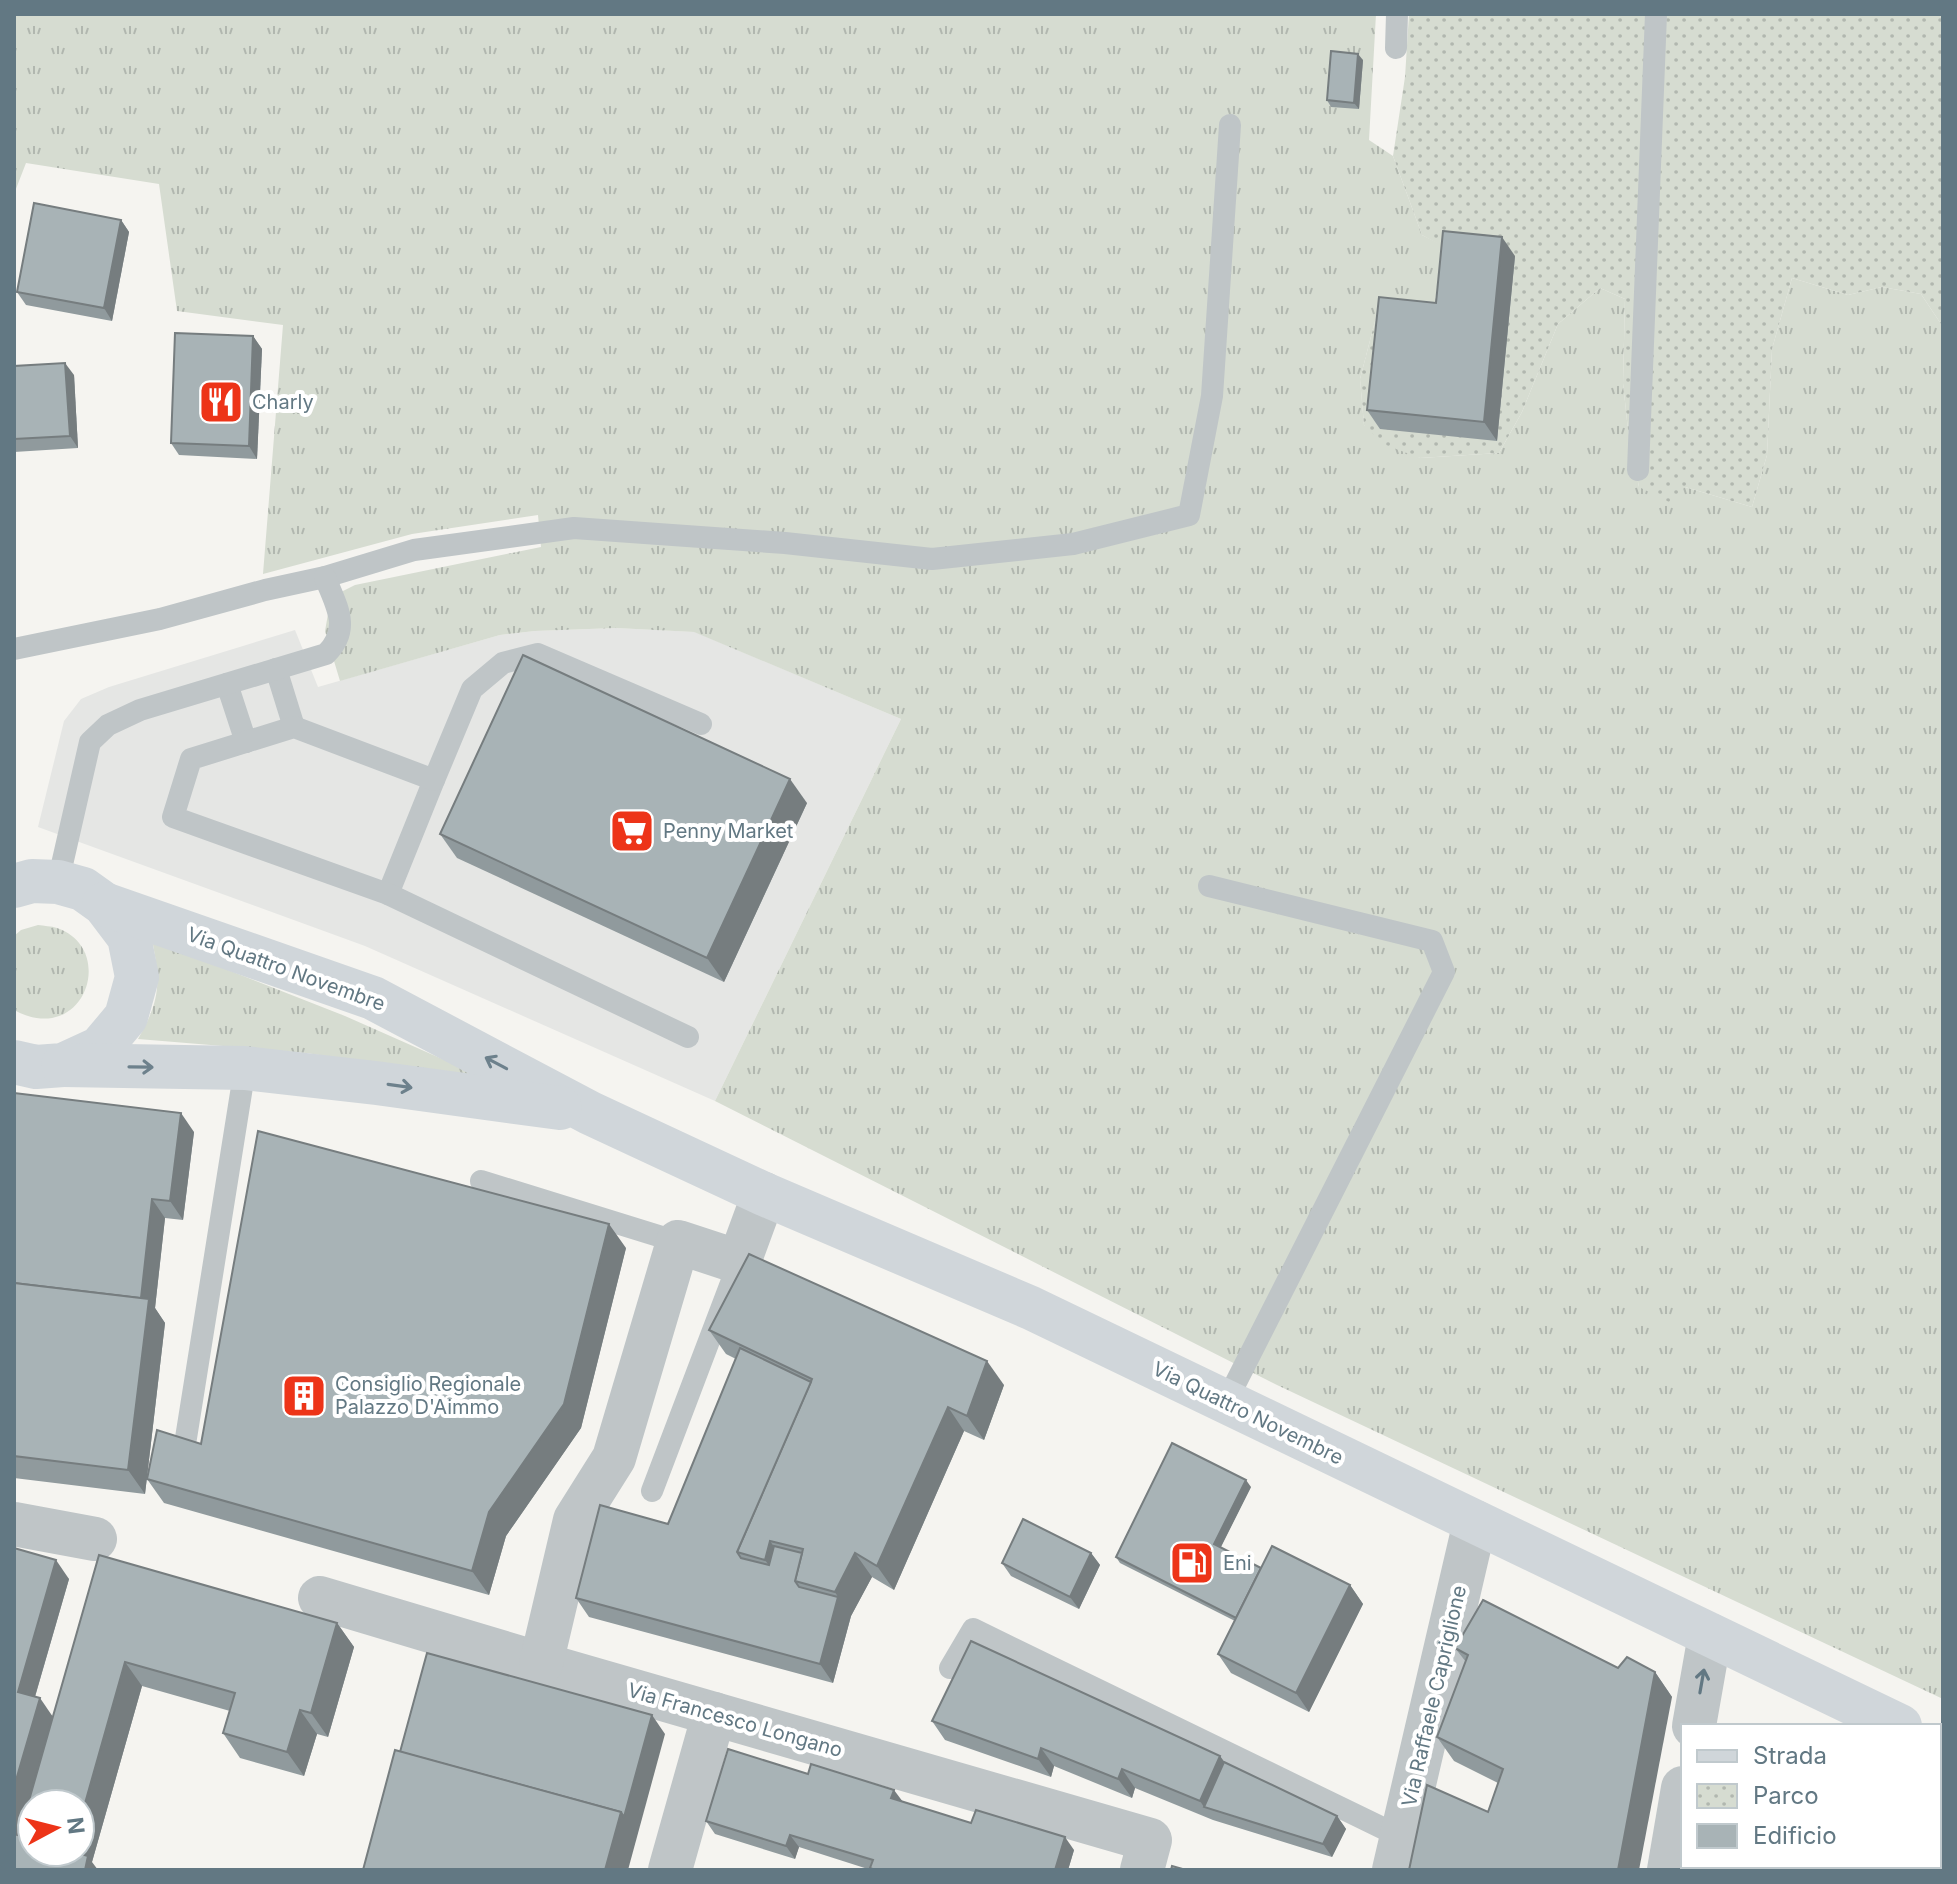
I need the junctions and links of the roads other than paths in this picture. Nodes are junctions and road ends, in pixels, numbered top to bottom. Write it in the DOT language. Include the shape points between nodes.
graph roads {
  1 [pos="1397,14"];
  2 [pos="1656,14"];
  3 [pos="1396,48"];
  4 [pos="1230,125"];
  5 [pos="1638,470"];
  6 [pos="325,577"];
  7 [pos="14,649"];
  8 [pos="276,669"];
  9 [pos="227,684"];
  10 [pos="701,724"];
  11 [pos="294,727"];
  12 [pos="246,742"];
  13 [pos="434,780"];
  14 [pos="30,881"];
  15 [pos="1209,886"];
  16 [pos="388,894"];
  17 [pos="104,904"];
  18 [pos="688,1037"];
  19 [pos="14,1062"];
  20 [pos="63,1065"];
  21 [pos="245,1068"];
  22 [pos="590,1113"];
  23 [pos="481,1181"];
  24 [pos="764,1194"];
  25 [pos="678,1242"];
  26 [pos="739,1262"];
  27 [pos="1226,1402"];
  28 [pos="186,1438"];
  29 [pos="652,1491"];
  30 [pos="1475,1522"];
  31 [pos="14,1524"];
  32 [pos="95,1539"];
  33 [pos="320,1598"];
  34 [pos="1710,1635"];
  35 [pos="541,1664"];
  36 [pos="950,1668"];
  37 [pos="714,1714"];
  38 [pos="1694,1724"];
  39 [pos="1896,1724"];
  40 [pos="1681,1800"];
  41 [pos="1398,1853"];
  42 [pos="1146,1855"];
  43 [pos="670,1870"];
  44 [pos="1669,1870"];
  1 -- 3 [label="lane"];
  2 -- 5 [label="lane"];
  4 -- 6 [label="lane" via="1212,396 1189,515 1073,544 932,559 574,528 414,550"];
  6 -- 7 [label="lane"];
  6 -- 8 [label="lane" via="342,628 336,644 326,654"];
  8 -- 9 [label="lane"];
  8 -- 11 [label="lane"];
  9 -- 12 [label="lane"];
  9 -- 14 [label="lane" via="140,710 108,725 90,742"];
  10 -- 13 [label="lane" via="538,654 503,663 472,689"];
  11 -- 12 [label="lane"];
  11 -- 13 [label="lane"];
  12 -- 16 [label="lane" via="191,759 173,817"];
  13 -- 16 [label="lane"];
  14 -- 17 [label="main road, Via Quattro Novembre" via="83,889"];
  15 -- 27 [label="lane" via="1432,941 1444,972"];
  16 -- 18 [label="lane"];
  17 -- 20 [label="main road" via="129,937 137,977 126,1017 100,1048"];
  22 -- 17 [label="main road, Via Quattro Novembre, one-way" via="373,998"];
  19 -- 20 [label="main road, Via Quattro Novembre"];
  20 -- 21 [label="main road, Via Quattro Novembre, one-way"];
  21 -- 22 [label="main road, Via Quattro Novembre, one-way"];
  21 -- 28 [label="lane"];
  22 -- 24 [label="main road, Via Quattro Novembre"];
  23 -- 25 [label="lane"];
  24 -- 26 [label="street"];
  24 -- 27 [label="main road, Via Quattro Novembre" via="1031,1308"];
  25 -- 26 [label="street"];
  25 -- 35 [label="street" via="614,1458 575,1520"];
  26 -- 29 [label="lane"];
  27 -- 30 [label="main road, Via Quattro Novembre"];
  30 -- 34 [label="main road, Via Quattro Novembre"];
  30 -- 41 [label="street, Via Raffaele Capriglione"];
  31 -- 32 [label="street"];
  33 -- 35 [label="street, Via Francesco Longano"];
  38 -- 34 [label="street, one-way"];
  34 -- 39 [label="main road, Via Quattro Novembre"];
  35 -- 37 [label="street, Via Francesco Longano"];
  36 -- 41 [label="lane" via="973,1629"];
  37 -- 42 [label="street, Via Francesco Longano"];
  37 -- 43 [label="street"];
  40 -- 44 [label="street"];
}
